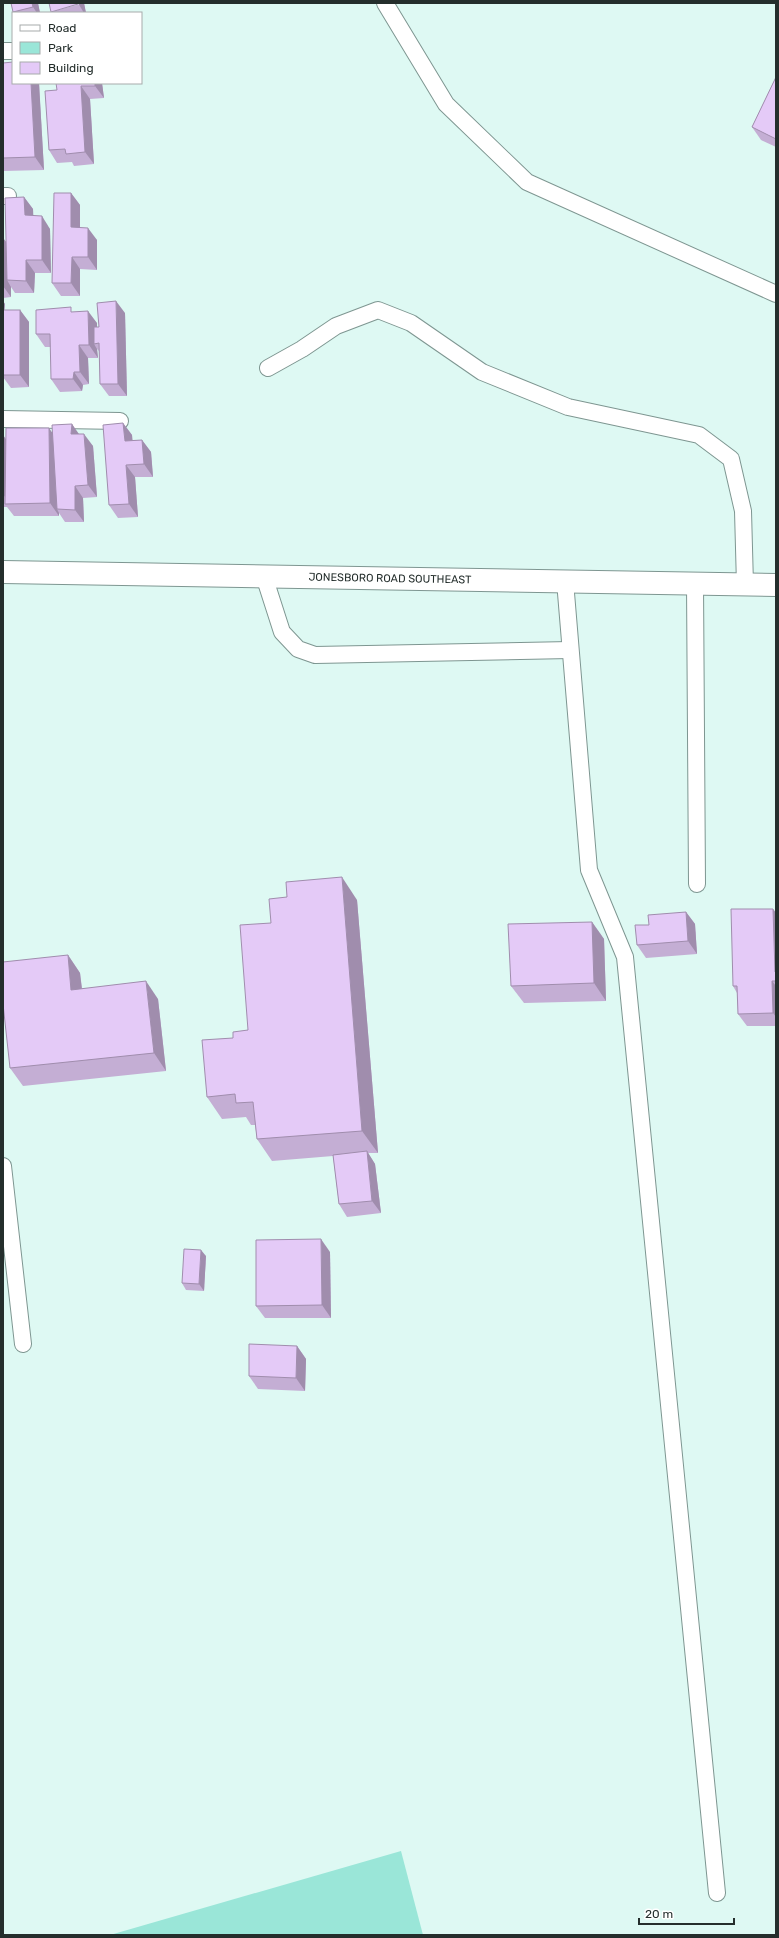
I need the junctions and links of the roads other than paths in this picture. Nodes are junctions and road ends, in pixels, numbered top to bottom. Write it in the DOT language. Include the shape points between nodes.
graph roads {
  1 [pos="385,3"];
  2 [pos="776,294"];
  3 [pos="268,368"];
  4 [pos="3,419"];
  5 [pos="120,421"];
  6 [pos="3,572"];
  7 [pos="264,576"];
  8 [pos="564,582"];
  9 [pos="695,584"];
  10 [pos="745,585"];
  11 [pos="776,585"];
  12 [pos="570,650"];
  13 [pos="697,884"];
  14 [pos="3,1166"];
  15 [pos="23,1344"];
  16 [pos="717,1892"];
  1 -- 2 [label="lane" via="446,104 527,182"];
  3 -- 10 [label="lane" via="336,326 378,310 411,323 482,372 568,407 699,435 732,459 743,511"];
  4 -- 5 [label="lane"];
  6 -- 7 [label="main road, JONESBORO ROAD SOUTHEAST"];
  7 -- 8 [label="main road, JONESBORO ROAD SOUTHEAST"];
  7 -- 12 [label="lane" via="282,632 298,649 315,655"];
  8 -- 9 [label="main road, JONESBORO ROAD SOUTHEAST"];
  8 -- 12 [label="lane"];
  9 -- 10 [label="main road, JONESBORO ROAD SOUTHEAST"];
  9 -- 13 [label="lane"];
  10 -- 11 [label="main road, JONESBORO ROAD SOUTHEAST"];
  12 -- 16 [label="lane" via="589,870 625,957"];
  14 -- 15 [label="lane"];
}
